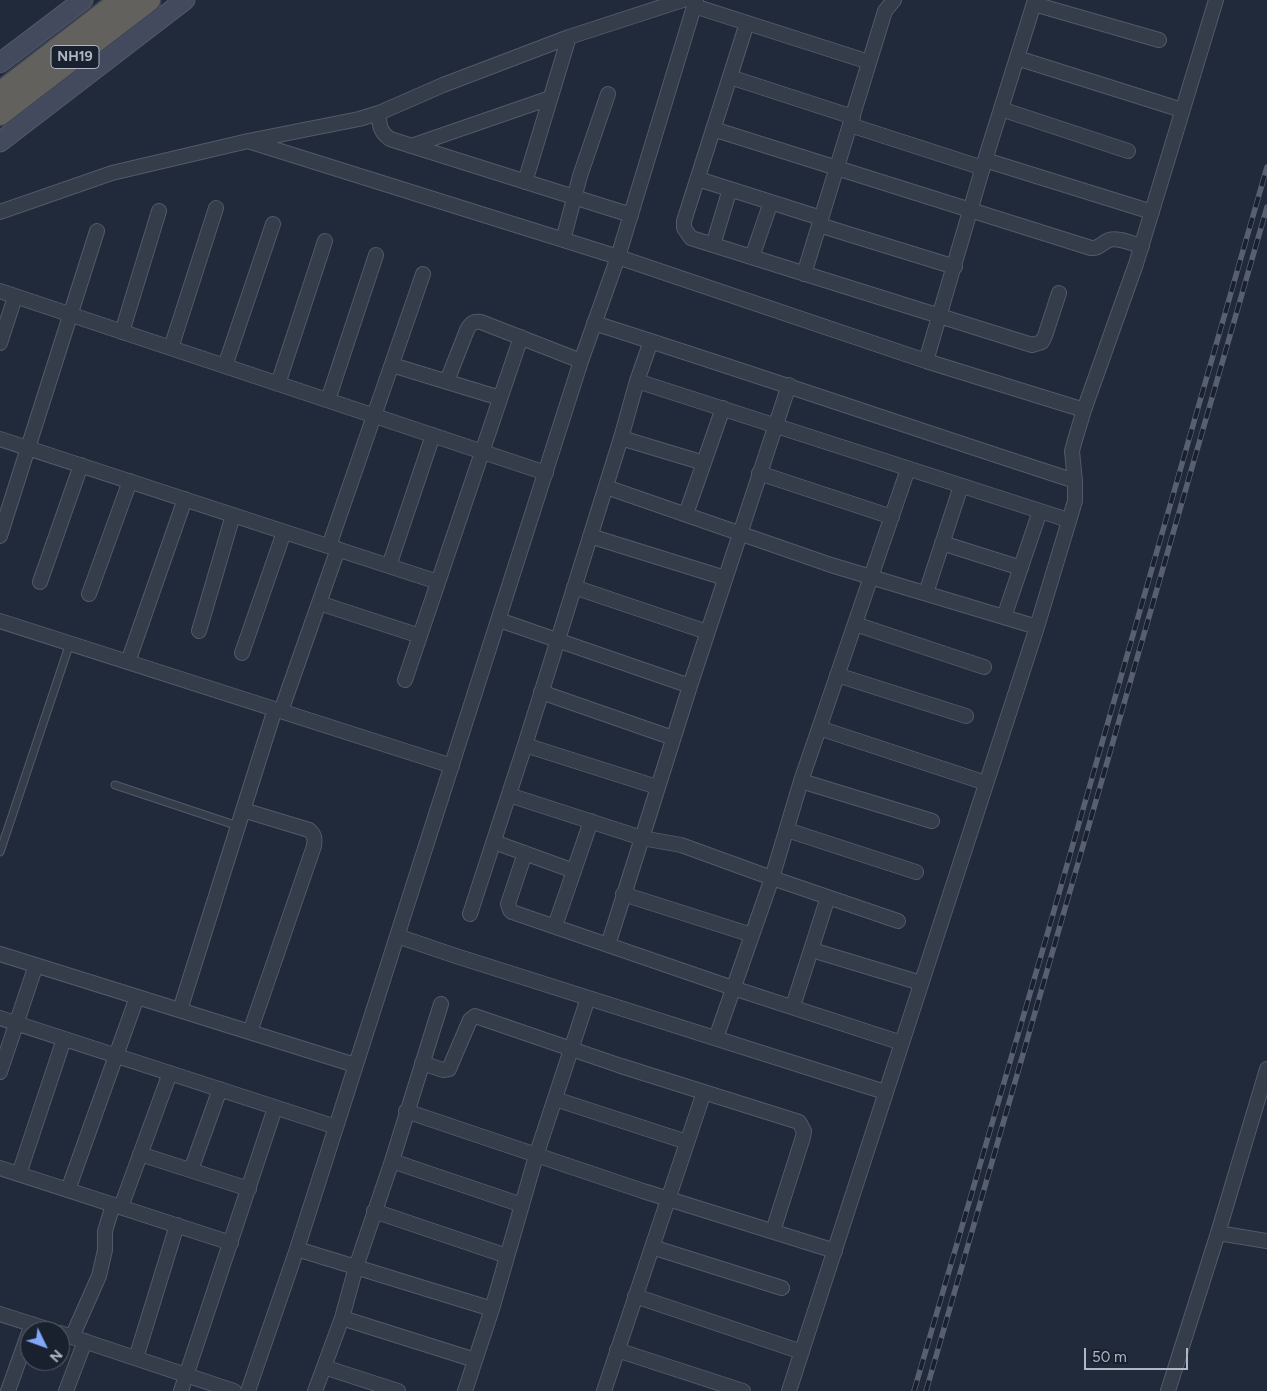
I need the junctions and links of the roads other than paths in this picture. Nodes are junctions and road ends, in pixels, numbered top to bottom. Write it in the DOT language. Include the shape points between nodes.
graph roads {
  1 [pos="82,0"];
  2 [pos="121,0"];
  3 [pos="149,0"];
  4 [pos="185,0"];
  5 [pos="1216,0"];
  6 [pos="890,1"];
  7 [pos="691,2"];
  8 [pos="1035,2"];
  9 [pos="747,23"];
  10 [pos="570,36"];
  11 [pos="1159,40"];
  12 [pos="2,58"];
  13 [pos="1017,58"];
  14 [pos="869,62"];
  15 [pos="730,77"];
  16 [pos="0,93"];
  17 [pos="608,94"];
  18 [pos="550,98"];
  19 [pos="1001,109"];
  20 [pos="1182,110"];
  21 [pos="379,113"];
  22 [pos="0,114"];
  23 [pos="851,121"];
  24 [pos="713,129"];
  25 [pos="248,141"];
  26 [pos="0,142"];
  27 [pos="411,146"];
  28 [pos="1128,151"];
  29 [pos="984,164"];
  30 [pos="837,168"];
  31 [pos="698,179"];
  32 [pos="525,182"];
  33 [pos="730,189"];
  34 [pos="576,198"];
  35 [pos="771,202"];
  36 [pos="216,208"];
  37 [pos="972,210"];
  38 [pos="159,211"];
  39 [pos="0,212"];
  40 [pos="1152,212"];
  41 [pos="631,215"];
  42 [pos="820,221"];
  43 [pos="273,224"];
  44 [pos="97,231"];
  45 [pos="563,240"];
  46 [pos="325,241"];
  47 [pos="713,245"];
  48 [pos="1142,246"];
  49 [pos="376,255"];
  50 [pos="752,257"];
  51 [pos="618,258"];
  52 [pos="955,267"];
  53 [pos="423,274"];
  54 [pos="804,274"];
  55 [pos="0,291"];
  56 [pos="1059,293"];
  57 [pos="15,296"];
  58 [pos="70,315"];
  59 [pos="940,318"];
  60 [pos="594,323"];
  61 [pos="122,332"];
  62 [pos="521,337"];
  63 [pos="651,341"];
  64 [pos="0,343"];
  65 [pos="171,348"];
  66 [pos="582,361"];
  67 [pos="926,361"];
  68 [pos="392,364"];
  69 [pos="226,366"];
  70 [pos="447,381"];
  71 [pos="637,381"];
  72 [pos="278,384"];
  73 [pos="789,385"];
  74 [pos="500,398"];
  75 [pos="328,400"];
  76 [pos="723,408"];
  77 [pos="1084,410"];
  78 [pos="374,416"];
  79 [pos="775,426"];
  80 [pos="433,435"];
  81 [pos="0,438"];
  82 [pos="621,438"];
  83 [pos="28,448"];
  84 [pos="482,451"];
  85 [pos="704,463"];
  86 [pos="81,465"];
  87 [pos="908,469"];
  88 [pos="546,472"];
  89 [pos="759,474"];
  90 [pos="130,481"];
  91 [pos="1075,481"];
  92 [pos="961,486"];
  93 [pos="606,487"];
  94 [pos="6,499"];
  95 [pos="185,499"];
  96 [pos="1040,511"];
  97 [pos="686,514"];
  98 [pos="233,515"];
  99 [pos="892,517"];
  100 [pos="1068,520"];
  101 [pos="284,532"];
  102 [pos="740,532"];
  103 [pos="0,536"];
  104 [pos="590,536"];
  105 [pos="942,543"];
  106 [pos="334,548"];
  107 [pos="389,566"];
  108 [pos="1021,568"];
  109 [pos="872,576"];
  110 [pos="725,578"];
  111 [pos="40,582"];
  112 [pos="438,582"];
  113 [pos="574,587"];
  114 [pos="926,593"];
  115 [pos="89,594"];
  116 [pos="319,603"];
  117 [pos="1004,617"];
  118 [pos="498,620"];
  119 [pos="0,621"];
  120 [pos="855,624"];
  121 [pos="1037,627"];
  122 [pos="199,631"];
  123 [pos="708,632"];
  124 [pos="420,636"];
  125 [pos="557,640"];
  126 [pos="70,643"];
  127 [pos="242,653"];
  128 [pos="128,662"];
  129 [pos="984,667"];
  130 [pos="837,675"];
  131 [pos="405,680"];
  132 [pos="690,686"];
  133 [pos="541,692"];
  134 [pos="278,710"];
  135 [pos="966,716"];
  136 [pos="819,728"];
  137 [pos="673,738"];
  138 [pos="525,745"];
  139 [pos="452,766"];
  140 [pos="801,781"];
  141 [pos="986,782"];
  142 [pos="115,785"];
  143 [pos="657,787"];
  144 [pos="509,794"];
  145 [pos="243,810"];
  146 [pos="932,821"];
  147 [pos="591,822"];
  148 [pos="238,826"];
  149 [pos="787,830"];
  150 [pos="642,838"];
  151 [pos="494,842"];
  152 [pos="0,852"];
  153 [pos="525,853"];
  154 [pos="574,871"];
  155 [pos="916,872"];
  156 [pos="772,878"];
  157 [pos="623,894"];
  158 [pos="828,897"];
  159 [pos="470,914"];
  160 [pos="898,921"];
  161 [pos="555,926"];
  162 [pos="752,935"];
  163 [pos="397,936"];
  164 [pos="608,945"];
  165 [pos="812,950"];
  166 [pos="0,954"];
  167 [pos="36,965"];
  168 [pos="921,983"];
  169 [pos="733,988"];
  170 [pos="137,997"];
  171 [pos="588,998"];
  172 [pos="441,1004"];
  173 [pos="793,1006"];
  174 [pos="180,1010"];
  175 [pos="0,1018"];
  176 [pos="16,1024"];
  177 [pos="250,1032"];
  178 [pos="716,1038"];
  179 [pos="64,1039"];
  180 [pos="902,1042"];
  181 [pos="572,1048"];
  182 [pos="116,1056"];
  183 [pos="422,1063"];
  184 [pos="355,1065"];
  185 [pos="1267,1069"];
  186 [pos="0,1072"];
  187 [pos="170,1073"];
  188 [pos="220,1090"];
  189 [pos="704,1092"];
  190 [pos="885,1092"];
  191 [pos="555,1099"];
  192 [pos="275,1108"];
  193 [pos="406,1111"];
  194 [pos="336,1127"];
  195 [pos="687,1142"];
  196 [pos="140,1154"];
  197 [pos="536,1156"];
  198 [pos="392,1161"];
  199 [pos="0,1168"];
  200 [pos="191,1170"];
  201 [pos="19,1174"];
  202 [pos="249,1189"];
  203 [pos="68,1190"];
  204 [pos="668,1198"];
  205 [pos="522,1205"];
  206 [pos="117,1206"];
  207 [pos="374,1211"];
  208 [pos="177,1226"];
  209 [pos="773,1232"];
  210 [pos="1218,1233"];
  211 [pos="1267,1241"];
  212 [pos="231,1243"];
  213 [pos="652,1247"];
  214 [pos="297,1249"];
  215 [pos="835,1251"];
  216 [pos="507,1256"];
  217 [pos="356,1267"];
  218 [pos="782,1288"];
  219 [pos="635,1296"];
  220 [pos="492,1309"];
  221 [pos="0,1314"];
  222 [pos="342,1318"];
  223 [pos="22,1321"];
  224 [pos="73,1337"];
  225 [pos="617,1350"];
  226 [pos="802,1352"];
  227 [pos="20,1358"];
  228 [pos="136,1358"];
  229 [pos="475,1360"];
  230 [pos="324,1367"];
  231 [pos="187,1374"];
  232 [pos="8,1391"];
  233 [pos="66,1391"];
  234 [pos="181,1391"];
  235 [pos="234,1391"];
  236 [pos="248,1391"];
  237 [pos="315,1391"];
  238 [pos="398,1391"];
  239 [pos="465,1391"];
  240 [pos="604,1391"];
  241 [pos="743,1391"];
  242 [pos="789,1391"];
  243 [pos="1168,1391"];
  1 -- 12 [label="main road"];
  2 -- 16 [label="highway, NH19"];
  3 -- 22 [label="highway, NH19"];
  4 -- 26 [label="main road"];
  5 -- 20 [label="street"];
  6 -- 14 [label="street"];
  7 -- 9 [label="street"];
  7 -- 10 [label="street"];
  7 -- 41 [label="street"];
  8 -- 11 [label="street"];
  8 -- 13 [label="street"];
  9 -- 14 [label="street"];
  9 -- 15 [label="street"];
  10 -- 18 [label="street"];
  10 -- 21 [label="street"];
  13 -- 19 [label="street"];
  13 -- 20 [label="street"];
  14 -- 23 [label="street"];
  15 -- 23 [label="street"];
  15 -- 24 [label="street"];
  17 -- 34 [label="street" via="580,176"];
  18 -- 27 [label="street"];
  18 -- 32 [label="street"];
  19 -- 28 [label="street"];
  19 -- 29 [label="street"];
  20 -- 40 [label="street"];
  21 -- 25 [label="street"];
  21 -- 27 [label="street" via="379,125 384,136"];
  23 -- 29 [label="street"];
  23 -- 30 [label="street"];
  24 -- 30 [label="street"];
  24 -- 31 [label="street"];
  25 -- 39 [label="street" via="112,173"];
  25 -- 45 [label="street"];
  27 -- 32 [label="street"];
  29 -- 37 [label="street"];
  29 -- 40 [label="street"];
  30 -- 37 [label="street"];
  30 -- 42 [label="street"];
  31 -- 33 [label="street"];
  31 -- 47 [label="street" via="684,228 691,238"];
  32 -- 34 [label="street"];
  33 -- 35 [label="street"];
  33 -- 47 [label="street"];
  34 -- 41 [label="street"];
  34 -- 45 [label="street"];
  35 -- 42 [label="street"];
  35 -- 50 [label="street"];
  36 -- 65 [label="street"];
  37 -- 48 [label="street" via="1091,248 1100,248 1108,240 1116,239"];
  37 -- 52 [label="street"];
  38 -- 61 [label="street"];
  40 -- 48 [label="street"];
  41 -- 51 [label="street"];
  42 -- 52 [label="street"];
  42 -- 54 [label="street"];
  43 -- 69 [label="street"];
  44 -- 58 [label="street"];
  45 -- 51 [label="street"];
  46 -- 72 [label="street"];
  47 -- 50 [label="street"];
  48 -- 77 [label="street"];
  49 -- 75 [label="street"];
  50 -- 54 [label="street"];
  51 -- 60 [label="street"];
  51 -- 67 [label="street"];
  52 -- 59 [label="street"];
  53 -- 68 [label="street"];
  54 -- 59 [label="street"];
  55 -- 57 [label="street"];
  56 -- 59 [label="street" via="1045,336 1039,344 1032,345"];
  57 -- 58 [label="street"];
  57 -- 64 [label="street"];
  58 -- 61 [label="street"];
  58 -- 83 [label="street"];
  59 -- 67 [label="street"];
  60 -- 63 [label="street"];
  60 -- 66 [label="street"];
  61 -- 65 [label="street"];
  62 -- 66 [label="street"];
  62 -- 70 [label="street" via="475,321 467,330"];
  62 -- 74 [label="street"];
  63 -- 71 [label="street"];
  63 -- 73 [label="street"];
  65 -- 69 [label="street"];
  66 -- 88 [label="street"];
  67 -- 77 [label="street"];
  68 -- 70 [label="street"];
  68 -- 78 [label="street"];
  69 -- 72 [label="street"];
  70 -- 74 [label="street"];
  71 -- 76 [label="street"];
  71 -- 82 [label="street"];
  72 -- 75 [label="street"];
  73 -- 79 [label="street"];
  73 -- 91 [label="street"];
  74 -- 84 [label="street"];
  75 -- 78 [label="street"];
  76 -- 79 [label="street"];
  76 -- 85 [label="street"];
  77 -- 91 [label="street" via="1074,446"];
  78 -- 80 [label="street"];
  78 -- 106 [label="street"];
  79 -- 87 [label="street"];
  79 -- 89 [label="street"];
  80 -- 84 [label="street"];
  80 -- 107 [label="street"];
  81 -- 83 [label="street"];
  82 -- 85 [label="street"];
  82 -- 93 [label="street"];
  83 -- 86 [label="street"];
  83 -- 94 [label="street"];
  84 -- 88 [label="street"];
  84 -- 112 [label="street"];
  85 -- 97 [label="street"];
  86 -- 90 [label="street"];
  86 -- 111 [label="street"];
  87 -- 92 [label="street"];
  87 -- 99 [label="street"];
  88 -- 118 [label="street"];
  89 -- 99 [label="street"];
  89 -- 102 [label="street"];
  90 -- 95 [label="street"];
  90 -- 115 [label="street"];
  91 -- 100 [label="street" via="1075,501"];
  92 -- 96 [label="street"];
  92 -- 105 [label="street"];
  93 -- 97 [label="street"];
  93 -- 104 [label="street"];
  94 -- 103 [label="street"];
  95 -- 98 [label="street"];
  95 -- 128 [label="street"];
  96 -- 100 [label="street"];
  96 -- 108 [label="street"];
  97 -- 102 [label="street"];
  98 -- 101 [label="street"];
  98 -- 122 [label="street"];
  99 -- 109 [label="street"];
  100 -- 121 [label="street"];
  101 -- 106 [label="street"];
  101 -- 127 [label="street"];
  102 -- 109 [label="street" via="813,559"];
  102 -- 110 [label="street"];
  104 -- 110 [label="street"];
  104 -- 113 [label="street"];
  105 -- 108 [label="street"];
  105 -- 114 [label="street"];
  106 -- 107 [label="street"];
  106 -- 116 [label="street"];
  107 -- 112 [label="street"];
  108 -- 117 [label="street"];
  109 -- 114 [label="street"];
  109 -- 120 [label="street"];
  110 -- 123 [label="street"];
  112 -- 124 [label="street"];
  113 -- 123 [label="street"];
  113 -- 125 [label="street"];
  114 -- 117 [label="street"];
  116 -- 124 [label="street"];
  116 -- 134 [label="street"];
  117 -- 121 [label="street"];
  118 -- 125 [label="street"];
  118 -- 139 [label="street"];
  119 -- 126 [label="street"];
  120 -- 129 [label="street"];
  120 -- 130 [label="street"];
  121 -- 141 [label="street"];
  123 -- 132 [label="street"];
  124 -- 131 [label="street"];
  125 -- 132 [label="street"];
  125 -- 133 [label="street"];
  126 -- 128 [label="street"];
  126 -- 152 [label="lane"];
  128 -- 134 [label="street"];
  130 -- 135 [label="street"];
  130 -- 136 [label="street"];
  132 -- 137 [label="street"];
  133 -- 137 [label="street"];
  133 -- 138 [label="street"];
  134 -- 139 [label="street"];
  134 -- 145 [label="street"];
  136 -- 140 [label="street"];
  136 -- 141 [label="street"];
  137 -- 143 [label="street"];
  138 -- 143 [label="street"];
  138 -- 144 [label="street"];
  139 -- 163 [label="street"];
  140 -- 146 [label="street"];
  140 -- 149 [label="street"];
  141 -- 168 [label="street"];
  142 -- 148 [label="lane"];
  143 -- 150 [label="street"];
  144 -- 147 [label="street"];
  144 -- 151 [label="street"];
  145 -- 148 [label="street"];
  145 -- 177 [label="street" via="309,830 315,840"];
  147 -- 150 [label="street"];
  147 -- 154 [label="street"];
  148 -- 174 [label="street"];
  149 -- 155 [label="street"];
  149 -- 156 [label="street"];
  150 -- 156 [label="street" via="681,845"];
  150 -- 157 [label="street"];
  151 -- 153 [label="street"];
  151 -- 159 [label="street"];
  153 -- 154 [label="street"];
  153 -- 161 [label="street" via="508,907 512,912"];
  154 -- 161 [label="street"];
  156 -- 158 [label="street"];
  156 -- 162 [label="street"];
  157 -- 162 [label="street"];
  157 -- 164 [label="street"];
  158 -- 160 [label="street"];
  158 -- 165 [label="street"];
  161 -- 164 [label="street"];
  162 -- 169 [label="street"];
  163 -- 171 [label="street"];
  163 -- 184 [label="street"];
  164 -- 169 [label="street"];
  165 -- 168 [label="street"];
  165 -- 173 [label="street"];
  166 -- 167 [label="street"];
  167 -- 170 [label="street"];
  167 -- 176 [label="street"];
  168 -- 180 [label="street"];
  169 -- 173 [label="street"];
  169 -- 178 [label="street"];
  170 -- 174 [label="street"];
  170 -- 182 [label="street"];
  171 -- 178 [label="street"];
  171 -- 181 [label="street"];
  172 -- 183 [label="street"];
  173 -- 180 [label="street"];
  174 -- 177 [label="street"];
  175 -- 176 [label="street"];
  176 -- 179 [label="street"];
  176 -- 186 [label="street"];
  177 -- 184 [label="street"];
  178 -- 190 [label="street"];
  179 -- 182 [label="street"];
  179 -- 201 [label="street"];
  180 -- 190 [label="street"];
  181 -- 183 [label="street" via="475,1016 470,1020 450,1069"];
  181 -- 189 [label="street"];
  181 -- 191 [label="street"];
  182 -- 187 [label="street"];
  182 -- 203 [label="street"];
  183 -- 193 [label="street"];
  184 -- 194 [label="street"];
  185 -- 210 [label="street"];
  187 -- 188 [label="street"];
  187 -- 196 [label="street"];
  188 -- 192 [label="street"];
  188 -- 200 [label="street"];
  189 -- 195 [label="street"];
  189 -- 209 [label="street" via="803,1126 803,1137"];
  190 -- 215 [label="street"];
  191 -- 195 [label="street"];
  191 -- 197 [label="street"];
  192 -- 194 [label="street"];
  192 -- 202 [label="street"];
  193 -- 197 [label="street"];
  193 -- 198 [label="street"];
  194 -- 214 [label="street"];
  195 -- 204 [label="street"];
  196 -- 200 [label="street"];
  196 -- 206 [label="street"];
  197 -- 204 [label="street"];
  197 -- 205 [label="street"];
  198 -- 205 [label="street"];
  198 -- 207 [label="street"];
  199 -- 201 [label="street"];
  200 -- 202 [label="street"];
  201 -- 203 [label="street"];
  202 -- 212 [label="street"];
  203 -- 206 [label="street"];
  204 -- 209 [label="street"];
  204 -- 213 [label="street"];
  205 -- 216 [label="street"];
  206 -- 208 [label="street"];
  206 -- 224 [label="street" via="105,1231 105,1250 99,1276"];
  207 -- 216 [label="street"];
  207 -- 217 [label="street"];
  208 -- 212 [label="street"];
  208 -- 228 [label="street"];
  209 -- 215 [label="street"];
  210 -- 211 [label="street"];
  210 -- 243 [label="street"];
  212 -- 231 [label="street"];
  213 -- 218 [label="street"];
  213 -- 219 [label="street"];
  214 -- 217 [label="street"];
  214 -- 236 [label="street"];
  215 -- 226 [label="street"];
  216 -- 220 [label="street"];
  217 -- 220 [label="street"];
  217 -- 222 [label="street"];
  219 -- 225 [label="street"];
  219 -- 226 [label="street"];
  220 -- 229 [label="street"];
  221 -- 223 [label="street"];
  222 -- 229 [label="street"];
  222 -- 230 [label="street"];
  224 -- 228 [label="street"];
  224 -- 233 [label="street"];
  225 -- 240 [label="street"];
  225 -- 241 [label="street"];
  226 -- 242 [label="street"];
  227 -- 232 [label="street"];
  228 -- 231 [label="street"];
  229 -- 239 [label="street"];
  230 -- 237 [label="street"];
  230 -- 238 [label="street"];
  231 -- 234 [label="street"];
  231 -- 235 [label="street"];
}
